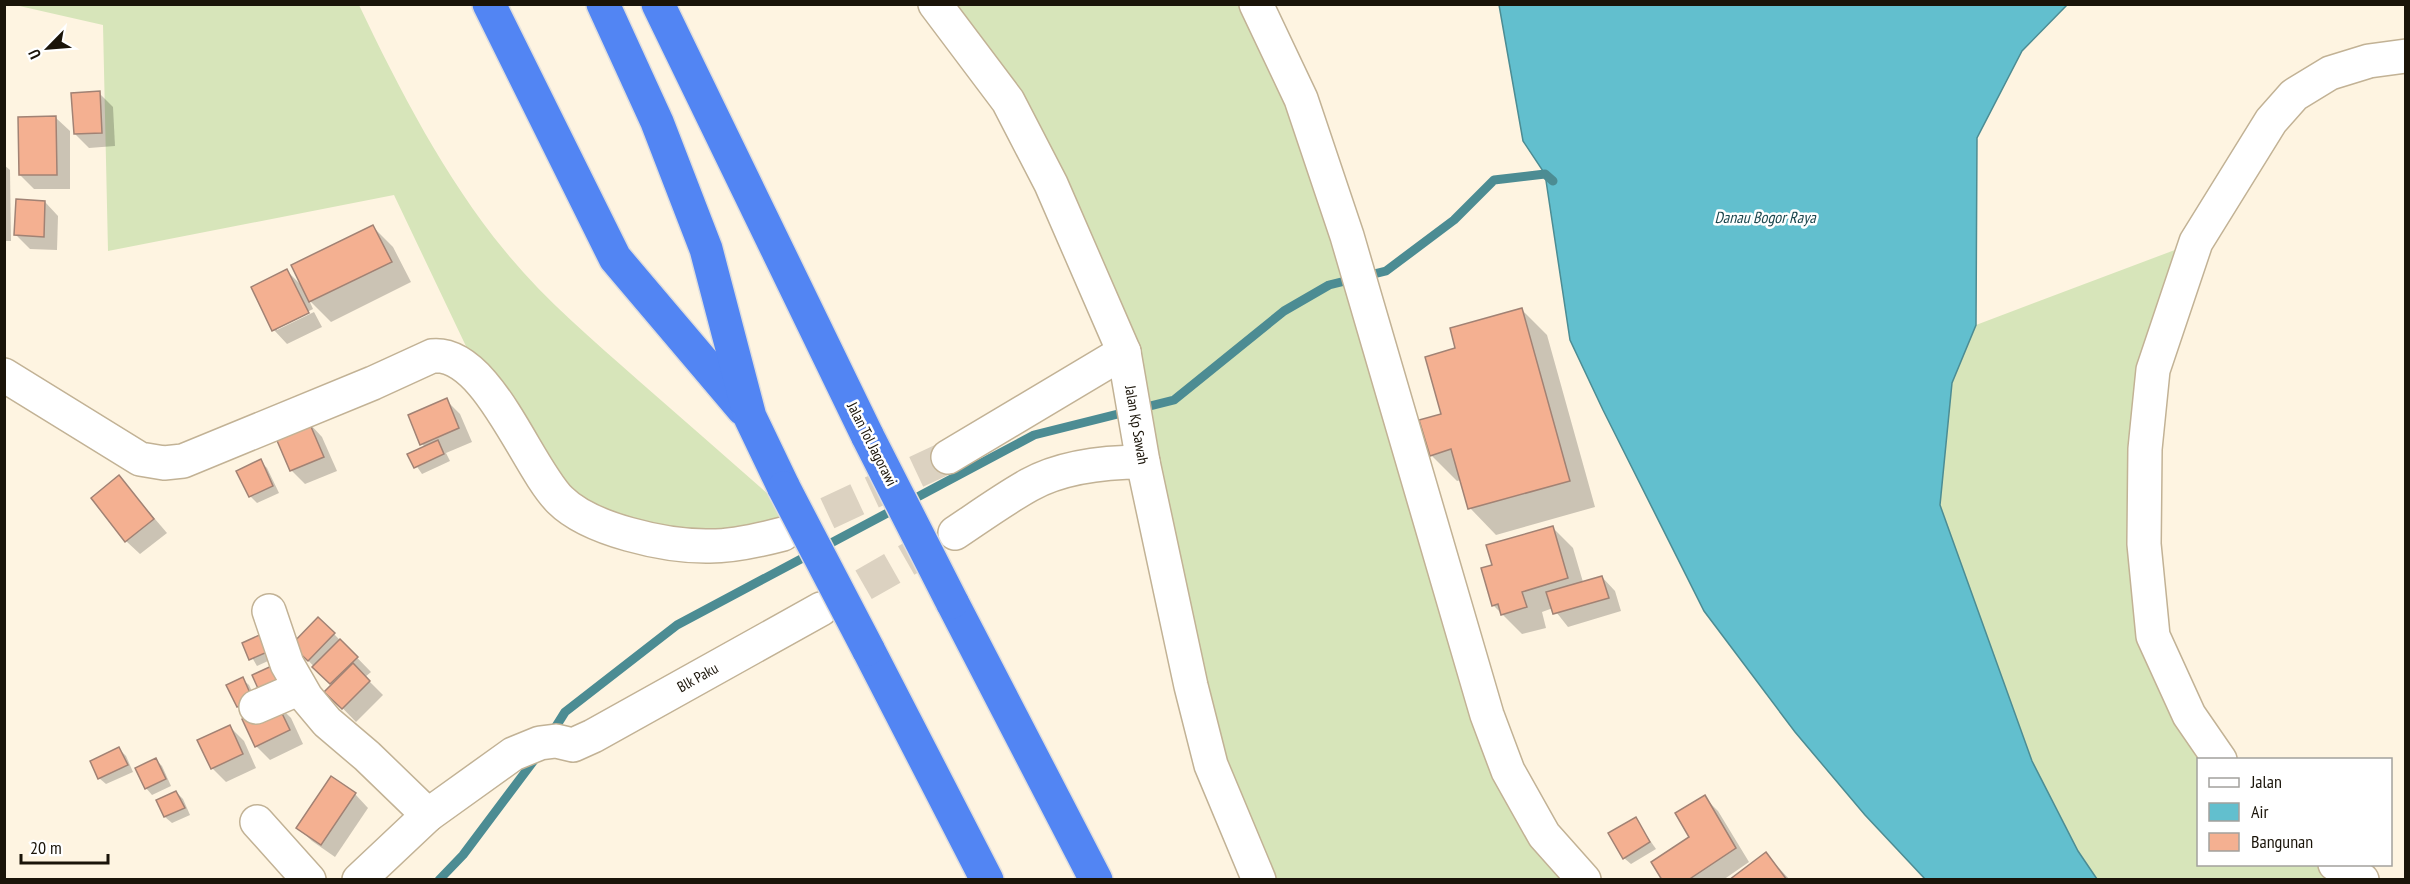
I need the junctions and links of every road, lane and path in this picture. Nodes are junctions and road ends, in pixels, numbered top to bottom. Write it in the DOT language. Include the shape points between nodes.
graph roads {
  1 [pos="489,4"];
  2 [pos="603,4"];
  3 [pos="658,4"];
  4 [pos="935,4"];
  5 [pos="1256,4"];
  6 [pos="2406,56"];
  7 [pos="1126,358"];
  8 [pos="4,375"];
  9 [pos="750,417"];
  10 [pos="1142,452"];
  11 [pos="948,457"];
  12 [pos="955,533"];
  13 [pos="783,534"];
  14 [pos="821,609"];
  15 [pos="269,611"];
  16 [pos="300,688"];
  17 [pos="256,707"];
  18 [pos="2219,758"];
  19 [pos="428,815"];
  20 [pos="257,822"];
  21 [pos="2339,866"];
  22 [pos="309,879"];
  23 [pos="359,879"];
  24 [pos="987,879"];
  25 [pos="1096,879"];
  26 [pos="1259,879"];
  27 [pos="1584,879"];
  28 [pos="2362,879"];
  1 -- 9 [label="highway" via="615,258"];
  2 -- 9 [label="highway" via="657,122 706,249"];
  3 -- 25 [label="highway, Jalan Tol Jagorawi, bridge" via="868,437"];
  4 -- 7 [label="street, Jalan Kp Sawah" via="1008,101 1052,184"];
  5 -- 27 [label="street" via="1301,99 1347,236 1487,715 1508,771 1544,835"];
  6 -- 18 [label="street" via="2369,61 2330,73 2294,95 2271,121 2196,242 2153,370 2145,449 2144,544 2153,636 2189,715"];
  7 -- 10 [label="street, Jalan Kp Sawah"];
  7 -- 11 [label="street"];
  8 -- 13 [label="street" via="140,459 164,463 183,461 442,355 467,368 481,381 536,470 561,502 587,519 612,531 708,547"];
  9 -- 24 [label="highway, bridge"];
  10 -- 12 [label="street" via="1029,485"];
  10 -- 26 [label="street, Jalan Kp Sawah" via="1211,765"];
  14 -- 19 [label="street, Blk Paku" via="573,745 540,743 513,754"];
  15 -- 16 [label="street" via="287,664"];
  16 -- 17 [label="street"];
  16 -- 19 [label="street" via="327,722"];
  19 -- 23 [label="street"];
  20 -- 22 [label="street"];
  21 -- 28 [label="street"];
}
